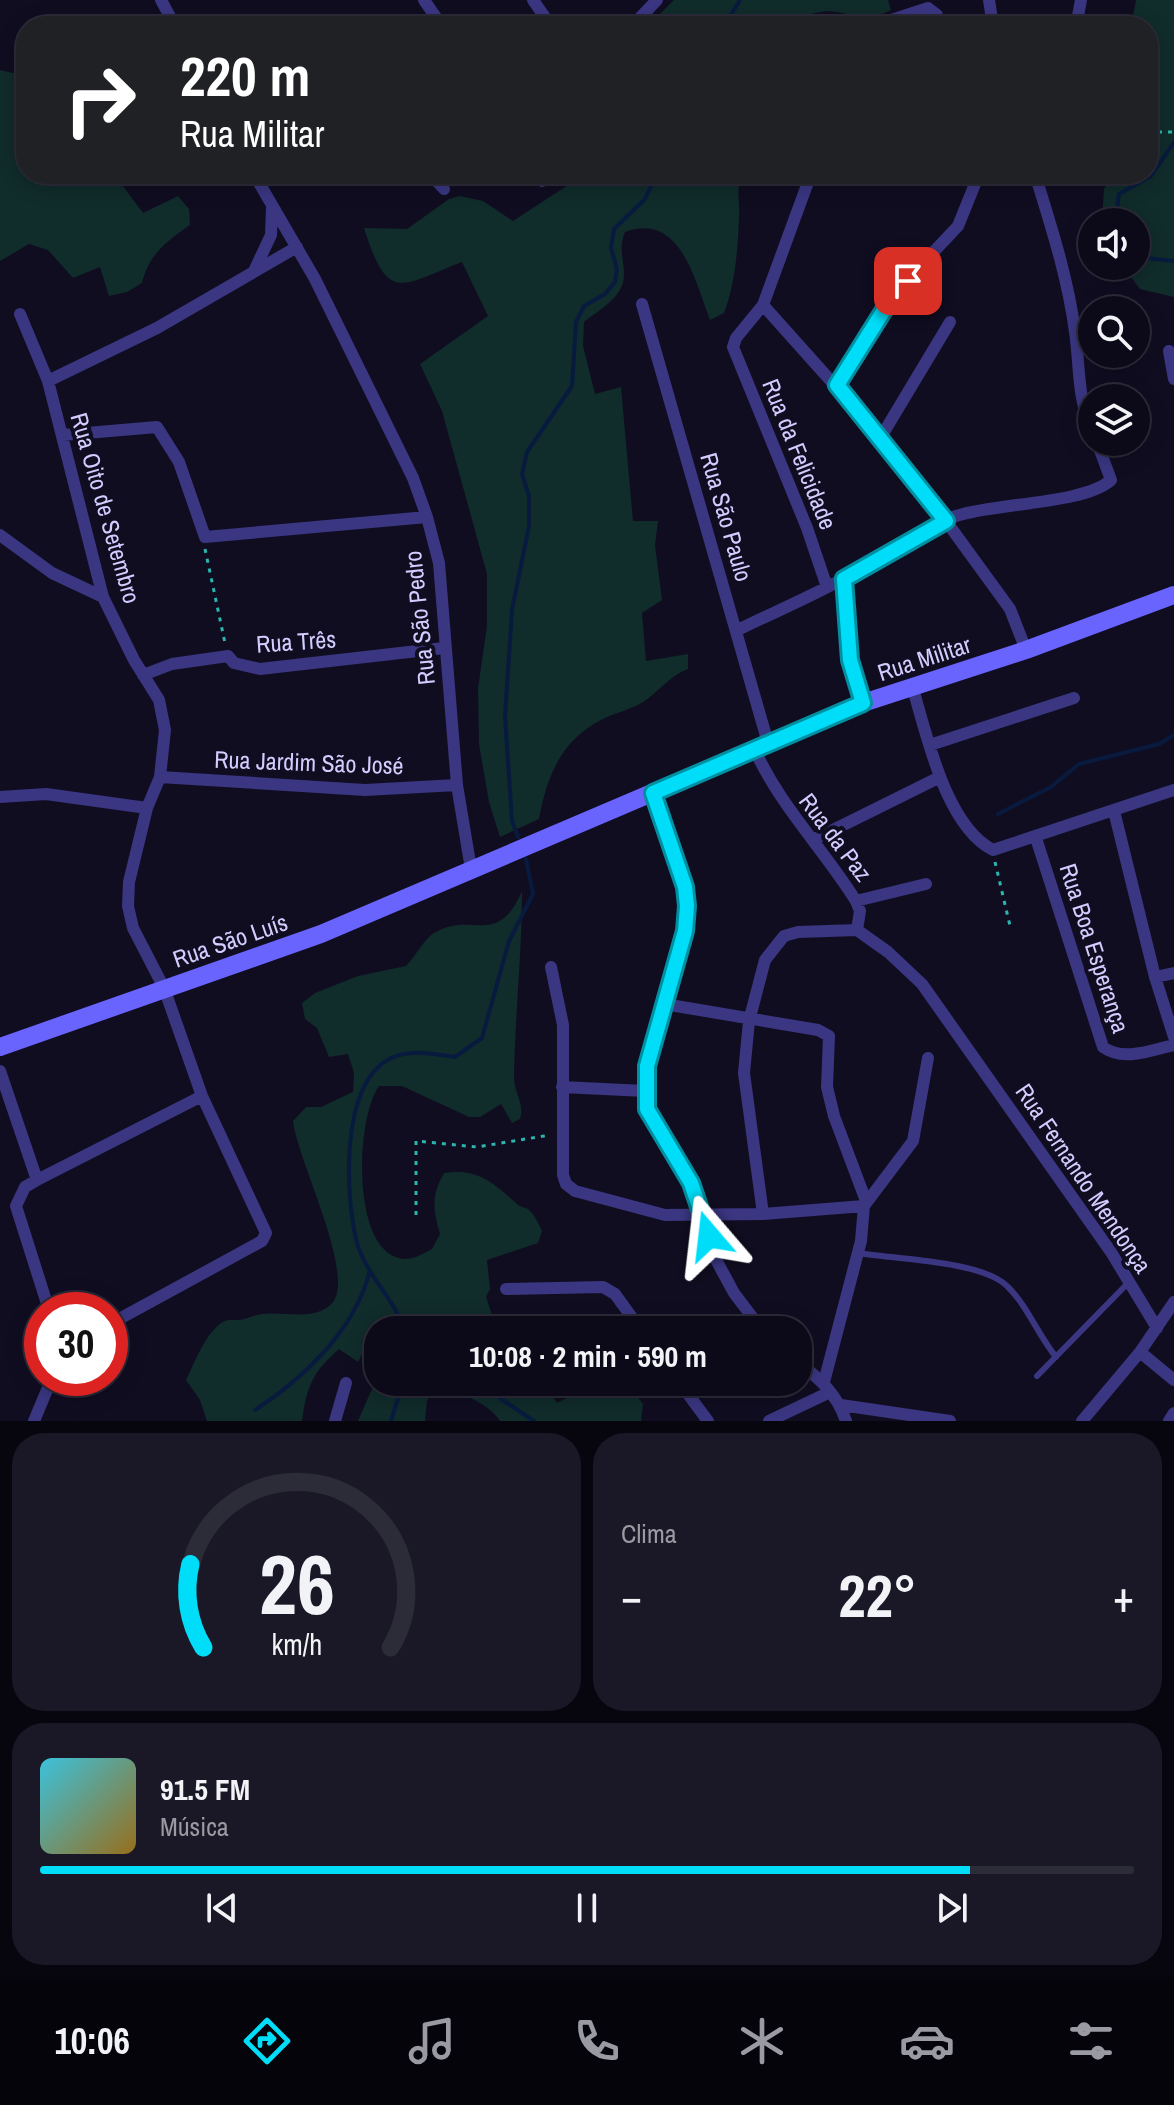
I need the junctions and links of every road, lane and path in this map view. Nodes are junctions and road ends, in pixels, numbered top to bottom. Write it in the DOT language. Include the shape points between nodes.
graph roads {
  1 [pos="904,16"];
  2 [pos="934,16"];
  3 [pos="260,184"];
  4 [pos="439,184"];
  5 [pos="807,184"];
  6 [pos="975,184"];
  7 [pos="1038,184"];
  8 [pos="444,189"];
  9 [pos="272,206"];
  10 [pos="287,229"];
  11 [pos="271,235"];
  12 [pos="297,247"];
  13 [pos="255,269"];
  14 [pos="642,304"];
  15 [pos="763,305"];
  16 [pos="20,314"];
  17 [pos="950,322"];
  18 [pos="1169,351"];
  19 [pos="1174,379"];
  20 [pos="48,381"];
  21 [pos="1079,384"];
  22 [pos="837,385"];
  23 [pos="63,435"];
  24 [pos="881,437"];
  25 [pos="1102,456"];
  26 [pos="427,517"];
  27 [pos="946,521"];
  28 [pos="0,535"];
  29 [pos="205,537"];
  30 [pos="844,579"];
  31 [pos="827,587"];
  32 [pos="1174,595"];
  33 [pos="103,597"];
  34 [pos="738,630"];
  35 [pos="444,648"];
  36 [pos="1026,650"];
  37 [pos="228,656"];
  38 [pos="143,675"];
  39 [pos="913,689"];
  40 [pos="1074,698"];
  41 [pos="863,703"];
  42 [pos="761,745"];
  43 [pos="930,745"];
  44 [pos="160,777"];
  45 [pos="938,778"];
  46 [pos="457,785"];
  47 [pos="1174,790"];
  48 [pos="653,793"];
  49 [pos="0,797"];
  50 [pos="147,808"];
  51 [pos="1114,811"];
  52 [pos="1036,838"];
  53 [pos="815,839"];
  54 [pos="993,850"];
  55 [pos="471,869"];
  56 [pos="926,884"];
  57 [pos="856,901"];
  58 [pos="857,930"];
  59 [pos="1011,930"];
  60 [pos="551,967"];
  61 [pos="1174,973"];
  62 [pos="1155,977"];
  63 [pos="164,988"];
  64 [pos="664,1004"];
  65 [pos="749,1021"];
  66 [pos="1174,1037"];
  67 [pos="1174,1045"];
  68 [pos="0,1047"];
  69 [pos="928,1058"];
  70 [pos="0,1071"];
  71 [pos="562,1087"];
  72 [pos="645,1091"];
  73 [pos="202,1096"];
  74 [pos="561,1133"];
  75 [pos="37,1180"];
  76 [pos="865,1204"];
  77 [pos="763,1214"];
  78 [pos="416,1215"];
  79 [pos="703,1215"];
  80 [pos="858,1253"];
  81 [pos="1129,1282"];
  82 [pos="506,1289"];
  83 [pos="43,1292"];
  84 [pos="1174,1302"];
  85 [pos="128,1314"];
  86 [pos="631,1316"];
  87 [pos="751,1316"];
  88 [pos="1157,1328"];
  89 [pos="1140,1352"];
  90 [pos="1056,1357"];
  91 [pos="812,1374"];
  92 [pos="1037,1376"];
  93 [pos="1174,1380"];
  94 [pos="346,1383"];
  95 [pos="827,1387"];
  96 [pos="44,1396"];
  97 [pos="689,1396"];
  98 [pos="841,1405"];
  99 [pos="1174,1413"];
  100 [pos="903,1417"];
  101 [pos="34,1421"];
  102 [pos="335,1421"];
  103 [pos="708,1421"];
  104 [pos="769,1421"];
  105 [pos="846,1421"];
  106 [pos="950,1421"];
  107 [pos="1082,1421"];
  108 [pos="1169,1421"];
  1 -- 2 [label="street" via="928,8"];
  3 -- 9 [label="street, Rua São Pedro"];
  4 -- 8 [label="street"];
  5 -- 15 [label="street"];
  6 -- 22 [label="street" via="958,226 894,294"];
  7 -- 21 [label="street" via="1066,283"];
  9 -- 10 [label="street, Rua São Pedro"];
  9 -- 11 [label="street"];
  10 -- 11 [label="street"];
  10 -- 12 [label="street, Rua São Pedro"];
  11 -- 13 [label="street"];
  12 -- 13 [label="street"];
  12 -- 26 [label="street, Rua São Pedro" via="413,478"];
  13 -- 20 [label="street" via="157,328"];
  14 -- 34 [label="street, Rua São Paulo"];
  15 -- 22 [label="street"];
  15 -- 31 [label="street, Rua da Felicidade" via="736,338 736,357"];
  16 -- 20 [label="street, Rua Oito de Setembro"];
  17 -- 24 [label="street"];
  18 -- 19 [label="street"];
  20 -- 23 [label="street, Rua Oito de Setembro"];
  22 -- 24 [label="street"];
  23 -- 29 [label="street" via="157,427 179,462"];
  23 -- 33 [label="street, Rua Oito de Setembro"];
  24 -- 27 [label="street"];
  25 -- 27 [label="street" via="1111,480 1076,496 1008,504"];
  26 -- 29 [label="street"];
  26 -- 35 [label="street, Rua São Pedro" via="439,563"];
  27 -- 30 [label="street"];
  27 -- 36 [label="street" via="1010,609"];
  28 -- 33 [label="street" via="52,573"];
  29 -- 37 [label="path, Rua Três" via="206,565"];
  30 -- 31 [label="street"];
  30 -- 41 [label="street" via="850,660"];
  31 -- 34 [label="street"];
  32 -- 36 [label="street, Rua Militar"];
  33 -- 38 [label="street, Rua Oito de Setembro"];
  34 -- 42 [label="street, Rua São Paulo"];
  35 -- 37 [label="street, Rua Três" via="260,669 234,663"];
  35 -- 46 [label="street, Rua São Pedro"];
  36 -- 39 [label="street, Rua Militar"];
  37 -- 38 [label="street" via="172,664"];
  38 -- 44 [label="street, Rua Oito de Setembro" via="159,700 165,730"];
  39 -- 41 [label="street, Rua Militar"];
  39 -- 43 [label="street"];
  40 -- 43 [label="street"];
  41 -- 42 [label="street, Rua Militar"];
  42 -- 48 [label="street, Rua Militar"];
  42 -- 53 [label="street, Rua da Paz" via="786,808"];
  43 -- 45 [label="street"];
  44 -- 46 [label="street, Rua Jardim São José" via="365,790"];
  44 -- 50 [label="street, Rua Oito de Setembro"];
  45 -- 53 [label="street"];
  45 -- 54 [label="street" via="978,840"];
  46 -- 55 [label="street, Rua São Pedro"];
  47 -- 51 [label="street"];
  48 -- 55 [label="street, Rua Militar"];
  48 -- 64 [label="street" via="687,906"];
  49 -- 50 [label="street" via="46,794"];
  50 -- 63 [label="street, Rua Oito de Setembro" via="128,906 133,928"];
  51 -- 52 [label="street"];
  51 -- 62 [label="street"];
  52 -- 54 [label="street"];
  52 -- 67 [label="street, Rua Boa Esperança" via="1103,1047 1130,1054"];
  53 -- 57 [label="street, Rua da Paz"];
  54 -- 59 [label="path"];
  55 -- 63 [label="street, Rua São Luís" via="321,934"];
  56 -- 57 [label="street"];
  57 -- 58 [label="street, Rua da Paz"];
  58 -- 65 [label="street" via="784,936 765,960"];
  58 -- 81 [label="street, Rua Fernando Mendonça" via="922,984"];
  60 -- 71 [label="street" via="563,1025"];
  61 -- 62 [label="street"];
  62 -- 66 [label="street"];
  63 -- 68 [label="street, Rua São Luís"];
  63 -- 73 [label="street, Rua Oito de Setembro"];
  64 -- 65 [label="street"];
  64 -- 72 [label="street"];
  65 -- 76 [label="street" via="829,1036 830,1102"];
  65 -- 77 [label="street" via="744,1073"];
  69 -- 76 [label="street" via="913,1141"];
  70 -- 75 [label="street"];
  71 -- 72 [label="street"];
  71 -- 74 [label="street"];
  72 -- 79 [label="street" via="647,1109 677,1155"];
  73 -- 75 [label="street"];
  73 -- 85 [label="street, Rua Oito de Setembro" via="262,1219 265,1238"];
  74 -- 78 [label="path" via="477,1147 416,1141"];
  74 -- 79 [label="street" via="563,1175 575,1191 665,1215"];
  75 -- 83 [label="street" via="25,1187 16,1206"];
  76 -- 77 [label="street"];
  76 -- 80 [label="street"];
  77 -- 79 [label="street"];
  79 -- 87 [label="street" via="714,1256"];
  80 -- 90 [label="lane" via="996,1278 1014,1294"];
  80 -- 95 [label="street"];
  81 -- 88 [label="street, Rua Fernando Mendonça"];
  81 -- 90 [label="lane"];
  82 -- 86 [label="street" via="603,1287"];
  84 -- 88 [label="street"];
  88 -- 89 [label="street"];
  89 -- 93 [label="street"];
  89 -- 107 [label="street"];
  90 -- 92 [label="lane"];
  91 -- 95 [label="street"];
  94 -- 102 [label="street"];
  95 -- 98 [label="street"];
  95 -- 104 [label="street"];
  96 -- 101 [label="street"];
  97 -- 103 [label="street"];
  98 -- 100 [label="street"];
  98 -- 105 [label="street"];
  99 -- 108 [label="street"];
  100 -- 106 [label="street"];
}
